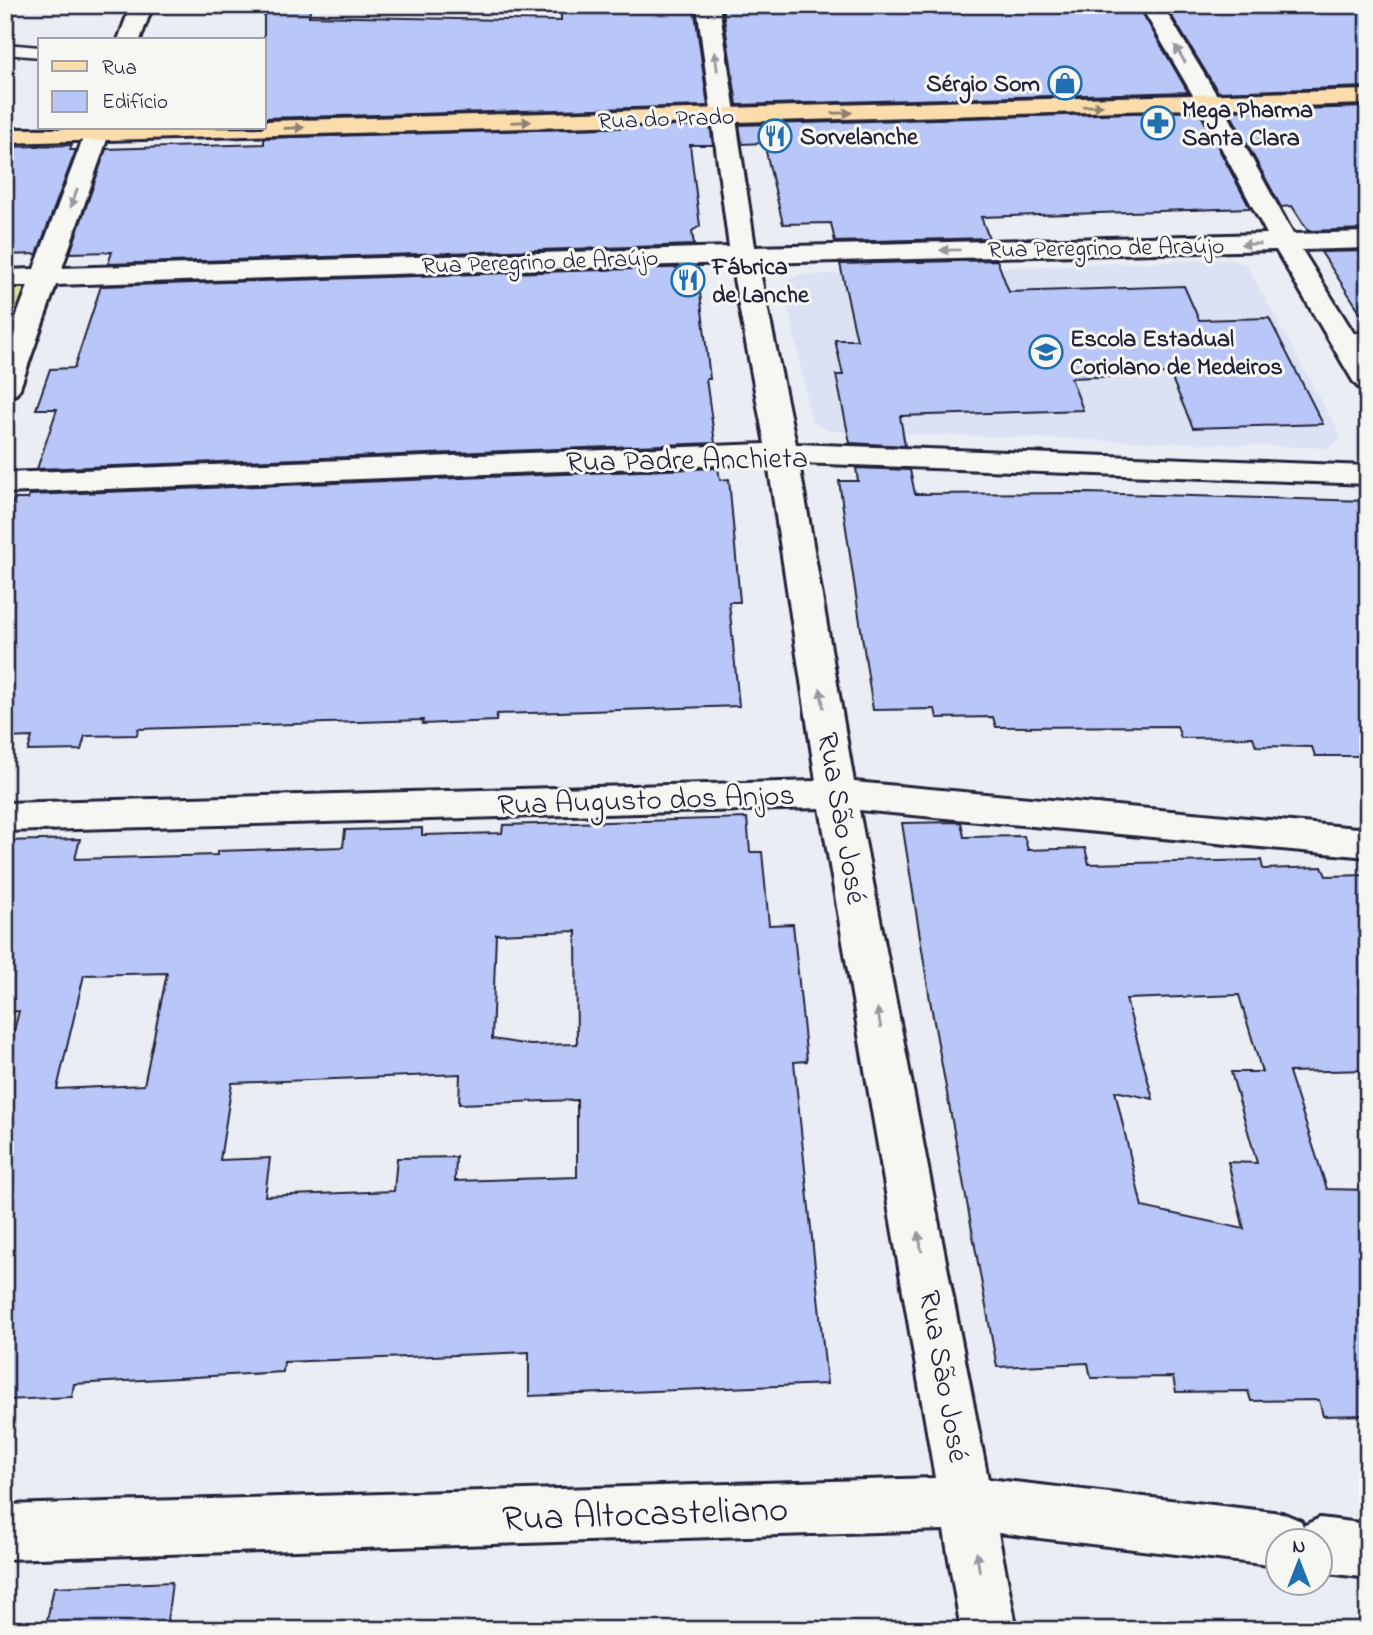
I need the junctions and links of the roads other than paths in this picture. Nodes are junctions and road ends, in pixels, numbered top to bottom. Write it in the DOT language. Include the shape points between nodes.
graph roads {
  1 [pos="142,5"];
  2 [pos="708,5"];
  3 [pos="1151,5"];
  4 [pos="130,38"];
  5 [pos="5,49"];
  6 [pos="38,52"];
  7 [pos="1368,97"];
  8 [pos="1209,102"];
  9 [pos="724,117"];
  10 [pos="266,127"];
  11 [pos="143,130"];
  12 [pos="98,131"];
  13 [pos="5,136"];
  14 [pos="1368,240"];
  15 [pos="1285,243"];
  16 [pos="743,255"];
  17 [pos="46,276"];
  18 [pos="5,278"];
  19 [pos="1355,339"];
  20 [pos="1368,381"];
  21 [pos="5,388"];
  22 [pos="782,453"];
  23 [pos="1368,475"];
  24 [pos="5,482"];
  25 [pos="837,794"];
  26 [pos="5,817"];
  27 [pos="1368,843"];
  28 [pos="968,1503"];
  29 [pos="5,1532"];
  30 [pos="1264,1539"];
  31 [pos="1334,1547"];
  32 [pos="1368,1551"];
  33 [pos="989,1630"];
  1 -- 4 [label="street"];
  9 -- 2 [label="street, Rua São José, one-way"];
  8 -- 3 [label="street, one-way"];
  5 -- 6 [label="lane"];
  7 -- 8 [label="main road, Rua do Prado"];
  9 -- 8 [label="main road, Rua do Prado, one-way"];
  8 -- 15 [label="street"];
  10 -- 9 [label="main road, Rua do Prado, one-way"];
  9 -- 16 [label="street, Rua São José"];
  12 -- 11 [label="main road, Rua do Prado, one-way"];
  12 -- 13 [label="main road, Rua do Prado"];
  12 -- 17 [label="street, one-way"];
  14 -- 15 [label="street, Rua Peregrino de Araújo"];
  15 -- 16 [label="street, Rua Peregrino de Araújo, one-way"];
  15 -- 19 [label="street"];
  16 -- 17 [label="street, Rua Peregrino de Araújo"];
  16 -- 22 [label="street, Rua São José"];
  17 -- 18 [label="street, Rua Peregrino de Araújo"];
  17 -- 21 [label="street"];
  19 -- 20 [label="street"];
  22 -- 23 [label="street, Rua Padre Anchieta"];
  22 -- 24 [label="street, Rua Padre Anchieta"];
  25 -- 22 [label="street, Rua São José, one-way"];
  25 -- 26 [label="street, Rua Augusto dos Anjos"];
  25 -- 27 [label="street, Rua Augusto dos Anjos"];
  28 -- 25 [label="street, Rua São José, one-way"];
  28 -- 29 [label="street, Rua Altocasteliano"];
  28 -- 30 [label="street, Rua Altocasteliano"];
  33 -- 28 [label="street, Rua São José, one-way"];
  31 -- 32 [label="street"];
}
